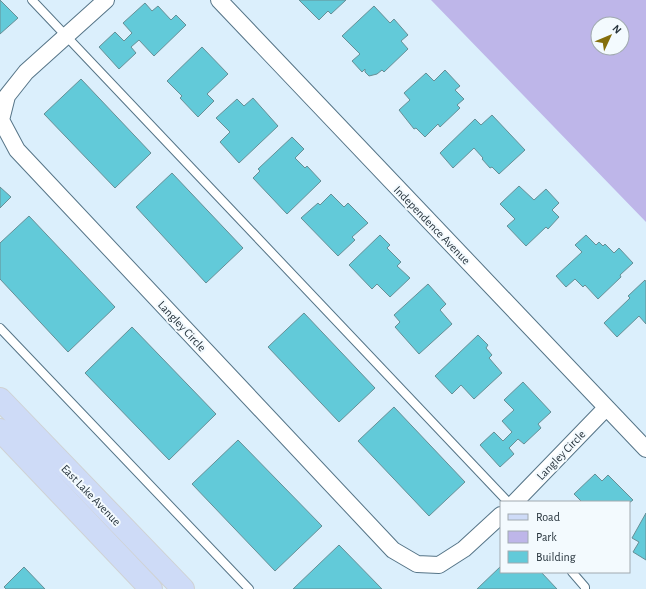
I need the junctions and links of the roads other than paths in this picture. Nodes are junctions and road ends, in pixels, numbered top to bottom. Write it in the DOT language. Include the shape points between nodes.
graph roads {
  1 [pos="32,0"];
  2 [pos="106,0"];
  3 [pos="219,0"];
  4 [pos="66,36"];
  5 [pos="0,328"];
  6 [pos="0,399"];
  7 [pos="606,408"];
  8 [pos="0,430"];
  9 [pos="646,449"];
  10 [pos="507,501"];
  11 [pos="516,501"];
  12 [pos="500,516"];
  13 [pos="573,573"];
  14 [pos="151,589"];
  15 [pos="182,589"];
  16 [pos="248,589"];
  17 [pos="585,589"];
  1 -- 4 [label="lane"];
  2 -- 4 [label="street, Langley Circle"];
  3 -- 7 [label="street, Independence Avenue"];
  4 -- 10 [label="lane"];
  4 -- 12 [label="street, Langley Circle" via="26,72 7,96 1,120 17,150 393,550 417,564 439,565 464,549"];
  5 -- 16 [label="lane"];
  6 -- 15 [label="main road, East Lake Avenue"];
  7 -- 9 [label="street, Independence Avenue"];
  7 -- 11 [label="street, Langley Circle"];
  8 -- 14 [label="main road, East Lake Avenue"];
  13 -- 17 [label="lane"];
}
